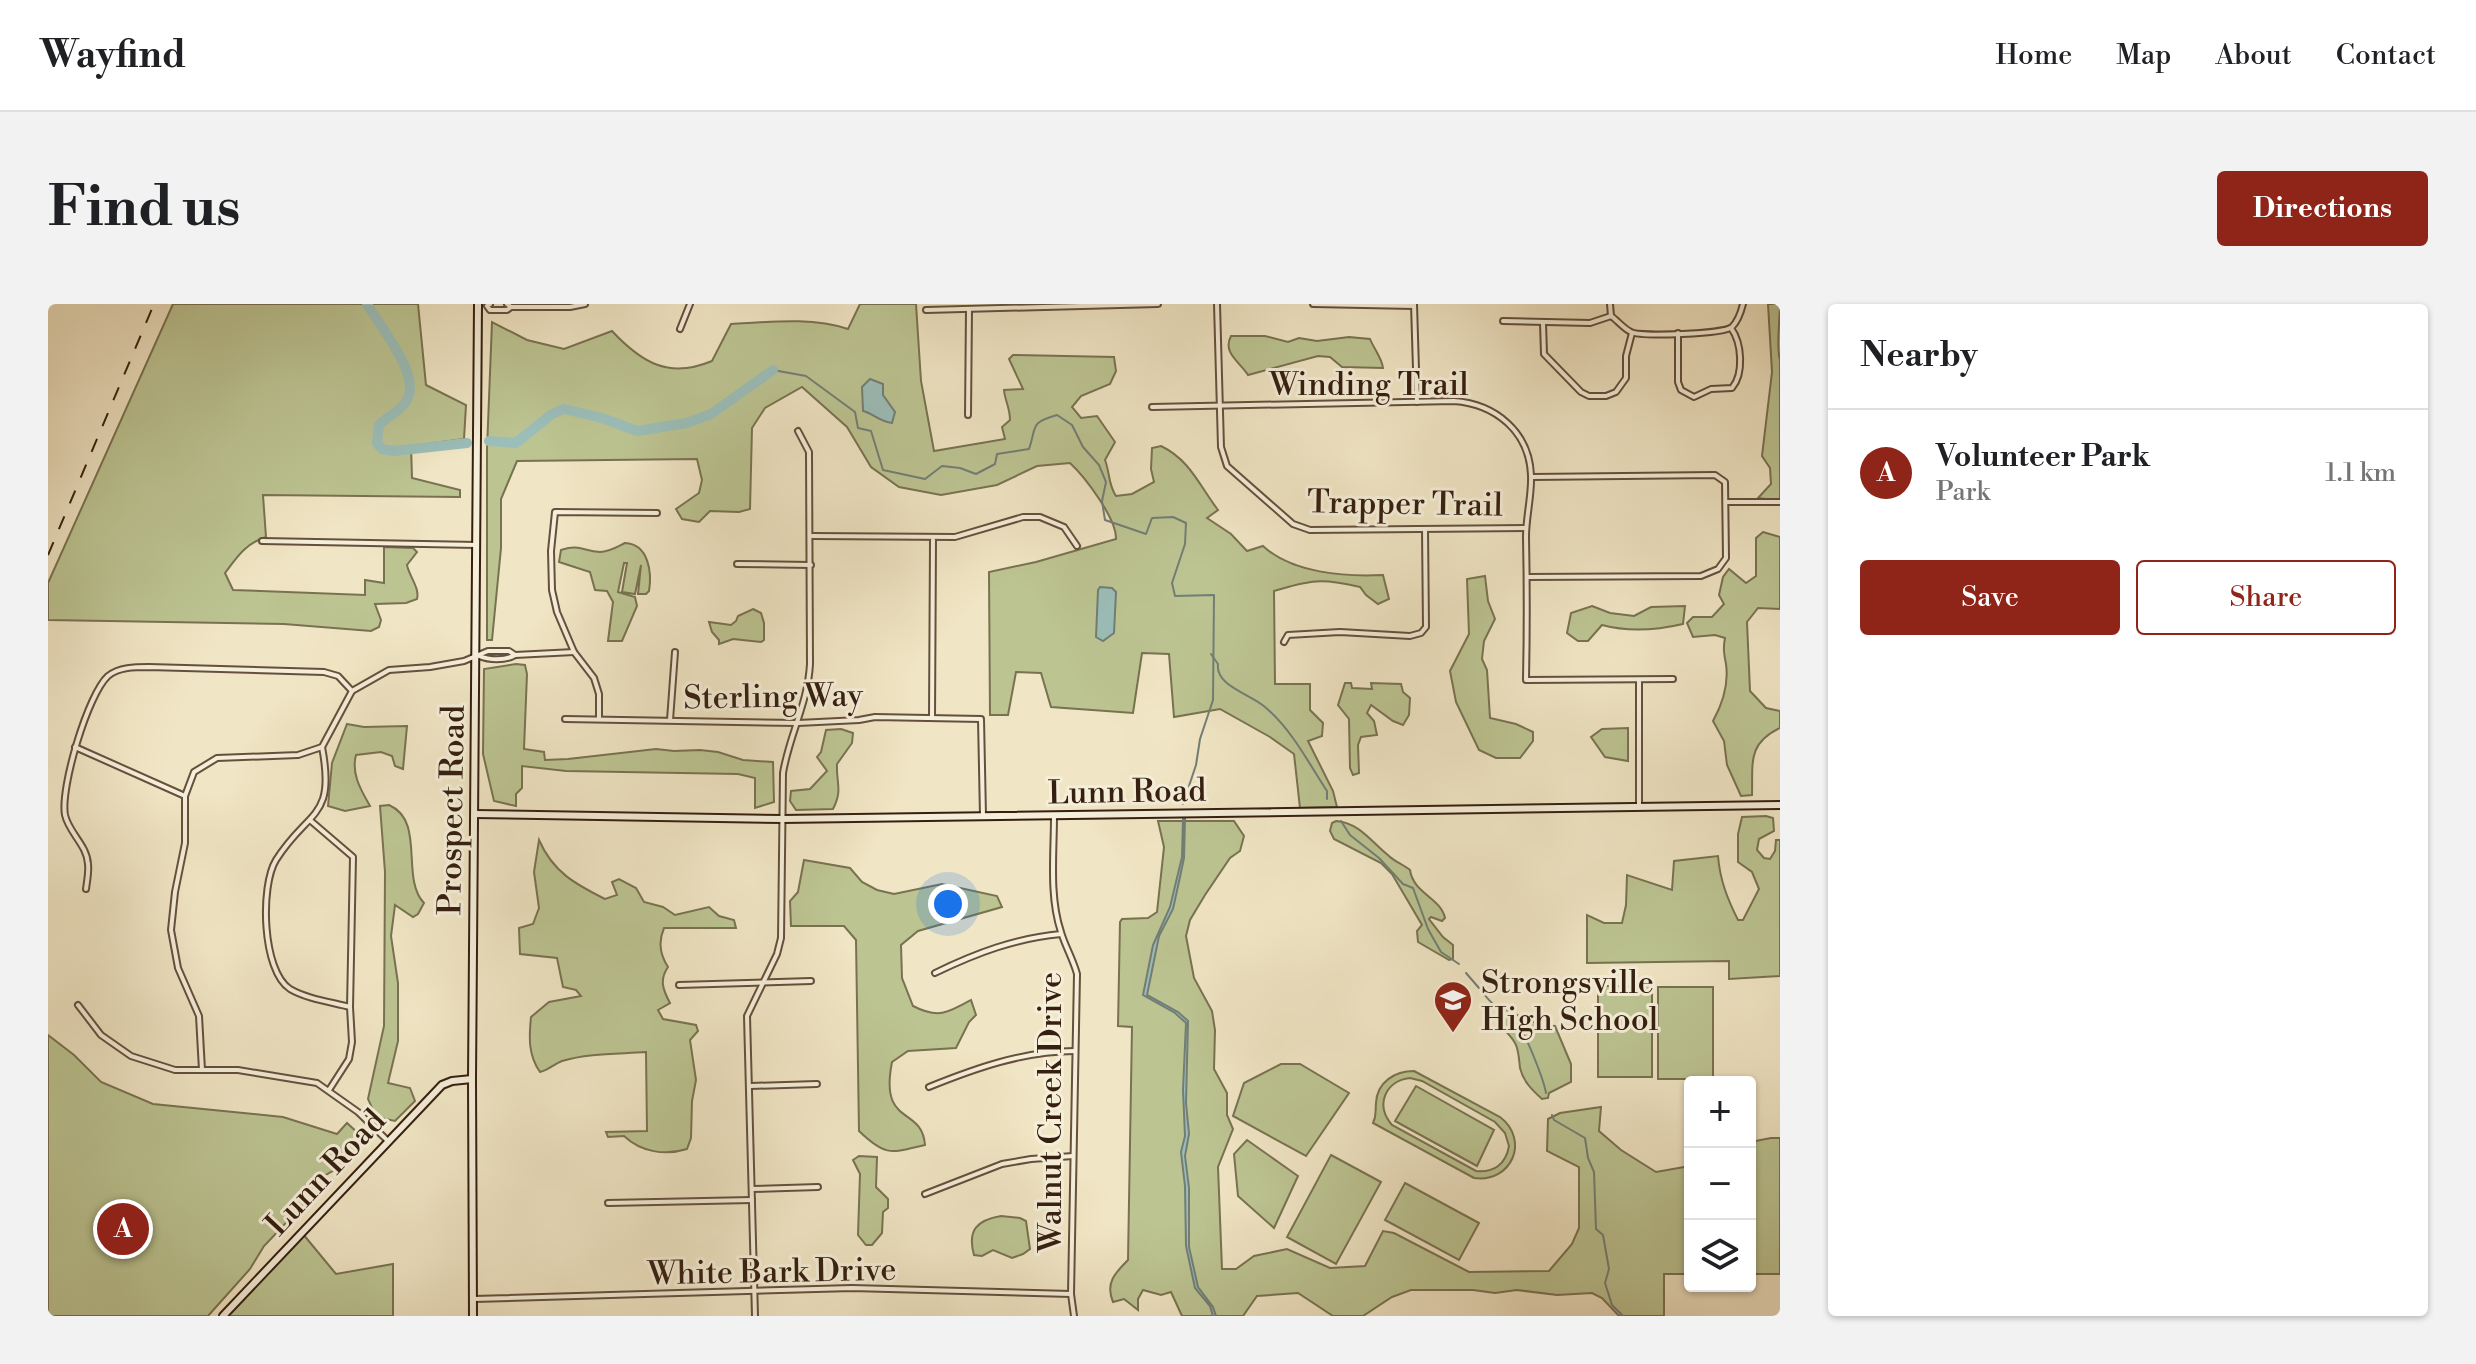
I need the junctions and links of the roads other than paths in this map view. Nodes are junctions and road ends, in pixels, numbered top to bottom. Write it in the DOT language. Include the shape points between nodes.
graph roads {
  1 [pos="585,304"];
  2 [pos="690,304"];
  3 [pos="1158,304"];
  4 [pos="1217,304"];
  5 [pos="1313,304"];
  6 [pos="1610,304"];
  7 [pos="1743,304"];
  8 [pos="478,305"];
  9 [pos="489,305"];
  10 [pos="1414,305"];
  11 [pos="509,306"];
  12 [pos="546,306"];
  13 [pos="969,309"];
  14 [pos="926,310"];
  15 [pos="1611,316"];
  16 [pos="1503,321"];
  17 [pos="1543,323"];
  18 [pos="1731,328"];
  19 [pos="680,329"];
  20 [pos="1632,333"];
  21 [pos="1678,333"];
  22 [pos="1417,402"];
  23 [pos="1219,406"];
  24 [pos="1152,407"];
  25 [pos="968,415"];
  26 [pos="798,431"];
  27 [pos="1531,477"];
  28 [pos="1727,502"];
  29 [pos="1780,502"];
  30 [pos="657,513"];
  31 [pos="1526,528"];
  32 [pos="1425,529"];
  33 [pos="812,536"];
  34 [pos="933,539"];
  35 [pos="262,541"];
  36 [pos="477,545"];
  37 [pos="1077,546"];
  38 [pos="737,564"];
  39 [pos="811,565"];
  40 [pos="1527,577"];
  41 [pos="1284,642"];
  42 [pos="574,652"];
  43 [pos="675,652"];
  44 [pos="476,655"];
  45 [pos="1673,679"];
  46 [pos="1639,680"];
  47 [pos="352,691"];
  48 [pos="599,718"];
  49 [pos="932,718"];
  50 [pos="565,719"];
  51 [pos="670,720"];
  52 [pos="798,723"];
  53 [pos="75,747"];
  54 [pos="322,747"];
  55 [pos="185,796"];
  56 [pos="1780,805"];
  57 [pos="1639,807"];
  58 [pos="475,814"];
  59 [pos="1054,816"];
  60 [pos="983,817"];
  61 [pos="782,819"];
  62 [pos="311,821"];
  63 [pos="86,889"];
  64 [pos="1061,934"];
  65 [pos="935,973"];
  66 [pos="811,981"];
  67 [pos="763,983"];
  68 [pos="679,985"];
  69 [pos="78,1005"];
  70 [pos="350,1007"];
  71 [pos="1075,1051"];
  72 [pos="202,1070"];
  73 [pos="472,1079"];
  74 [pos="817,1084"];
  75 [pos="751,1086"];
  76 [pos="929,1087"];
  77 [pos="329,1090"];
  78 [pos="388,1141"];
  79 [pos="1073,1156"];
  80 [pos="818,1187"];
  81 [pos="752,1189"];
  82 [pos="925,1194"];
  83 [pos="752,1200"];
  84 [pos="608,1203"];
  85 [pos="755,1291"];
  86 [pos="1071,1294"];
  87 [pos="473,1299"];
  88 [pos="223,1316"];
  89 [pos="473,1316"];
  90 [pos="755,1316"];
  91 [pos="1074,1316"];
  1 -- 12 [label="street"];
  2 -- 19 [label="street"];
  3 -- 13 [label="street"];
  4 -- 23 [label="street, Trapper Trail"];
  5 -- 10 [label="street"];
  6 -- 15 [label="street"];
  7 -- 18 [label="street"];
  8 -- 9 [label="street"];
  8 -- 36 [label="street, Prospect Road"];
  9 -- 11 [label="street" via="490,310"];
  10 -- 22 [label="street"];
  11 -- 12 [label="street"];
  13 -- 14 [label="street"];
  13 -- 25 [label="street"];
  15 -- 17 [label="street" via="1590,323"];
  15 -- 20 [label="street"];
  16 -- 17 [label="street"];
  17 -- 20 [label="street" via="1544,354 1581,392 1599,398 1622,385"];
  18 -- 21 [label="street"];
  18 -- 21 [label="street" via="1738,338 1740,378 1732,388 1694,397 1678,382"];
  20 -- 21 [label="street"];
  22 -- 23 [label="street, Winding Trail"];
  22 -- 27 [label="street, Winding Trail" via="1475,403 1493,411 1506,420 1526,451"];
  23 -- 24 [label="street, Winding Trail"];
  23 -- 32 [label="street, Trapper Trail" via="1227,466 1293,524 1310,530"];
  26 -- 33 [label="street" via="809,452"];
  27 -- 28 [label="street" via="1715,475 1725,482"];
  27 -- 31 [label="street, Winding Trail"];
  28 -- 29 [label="street"];
  28 -- 40 [label="street" via="1726,558 1718,569 1701,576"];
  30 -- 42 [label="street" via="555,512 552,590"];
  31 -- 32 [label="street, Trapper Trail"];
  31 -- 40 [label="street, Winding Trail"];
  32 -- 41 [label="street" via="1426,627 1421,633 1308,632 1288,635"];
  33 -- 34 [label="street"];
  33 -- 39 [label="street"];
  34 -- 37 [label="street" via="1040,517 1064,527"];
  34 -- 49 [label="street"];
  35 -- 36 [label="street"];
  36 -- 44 [label="street, Prospect Road"];
  38 -- 39 [label="street"];
  39 -- 52 [label="street" via="809,687"];
  40 -- 46 [label="street, Winding Trail" via="1526,680"];
  42 -- 44 [label="street" via="509,659"];
  42 -- 48 [label="street" via="594,678"];
  43 -- 51 [label="street"];
  44 -- 47 [label="street" via="430,667 389,670"];
  44 -- 58 [label="street, Prospect Road"];
  45 -- 46 [label="street, Winding Trail"];
  46 -- 57 [label="street"];
  47 -- 53 [label="street" via="338,676 324,672 127,668 108,676"];
  47 -- 54 [label="street"];
  48 -- 50 [label="street, Sterling Way"];
  48 -- 51 [label="street, Sterling Way"];
  49 -- 52 [label="street, Sterling Way"];
  49 -- 60 [label="street, Sterling Way" via="981,719"];
  51 -- 52 [label="street, Sterling Way"];
  52 -- 61 [label="street" via="785,764"];
  53 -- 55 [label="street"];
  53 -- 63 [label="street" via="65,784 65,815 88,864"];
  54 -- 55 [label="street" via="298,755 217,758 194,772"];
  54 -- 62 [label="street" via="325,792"];
  55 -- 72 [label="street" via="185,843 171,930 178,968 199,1016"];
  56 -- 57 [label="street, Lunn Road"];
  57 -- 59 [label="street, Lunn Road"];
  58 -- 61 [label="street, Lunn Road"];
  58 -- 73 [label="street, Prospect Road"];
  59 -- 60 [label="street, Lunn Road"];
  59 -- 64 [label="street, Walnut Creek Drive" via="1054,901"];
  60 -- 61 [label="street, Lunn Road"];
  61 -- 67 [label="street" via="781,938"];
  62 -- 70 [label="street" via="353,857"];
  62 -- 70 [label="street" via="270,874 270,956 289,988"];
  64 -- 65 [label="street" via="1015,941"];
  64 -- 71 [label="street, Walnut Creek Drive" via="1077,974"];
  66 -- 67 [label="street"];
  67 -- 68 [label="street"];
  67 -- 75 [label="street" via="747,1016"];
  69 -- 72 [label="street" via="101,1035 131,1056 175,1070"];
  70 -- 77 [label="street" via="349,1059"];
  71 -- 76 [label="street" via="995,1063"];
  71 -- 79 [label="street, Walnut Creek Drive"];
  72 -- 77 [label="street" via="286,1076"];
  73 -- 78 [label="street, Lunn Road" via="442,1085"];
  73 -- 87 [label="street, Prospect Road"];
  74 -- 75 [label="street"];
  75 -- 81 [label="street"];
  77 -- 78 [label="street"];
  78 -- 88 [label="street, Lunn Road"];
  79 -- 82 [label="street" via="1002,1164"];
  79 -- 86 [label="street, Walnut Creek Drive"];
  80 -- 81 [label="street"];
  81 -- 83 [label="street"];
  83 -- 84 [label="street"];
  83 -- 85 [label="street"];
  85 -- 86 [label="street, White Bark Drive"];
  85 -- 87 [label="street, White Bark Drive"];
  85 -- 90 [label="street"];
  86 -- 91 [label="street, Walnut Creek Drive"];
  87 -- 89 [label="street, Prospect Road"];
}
